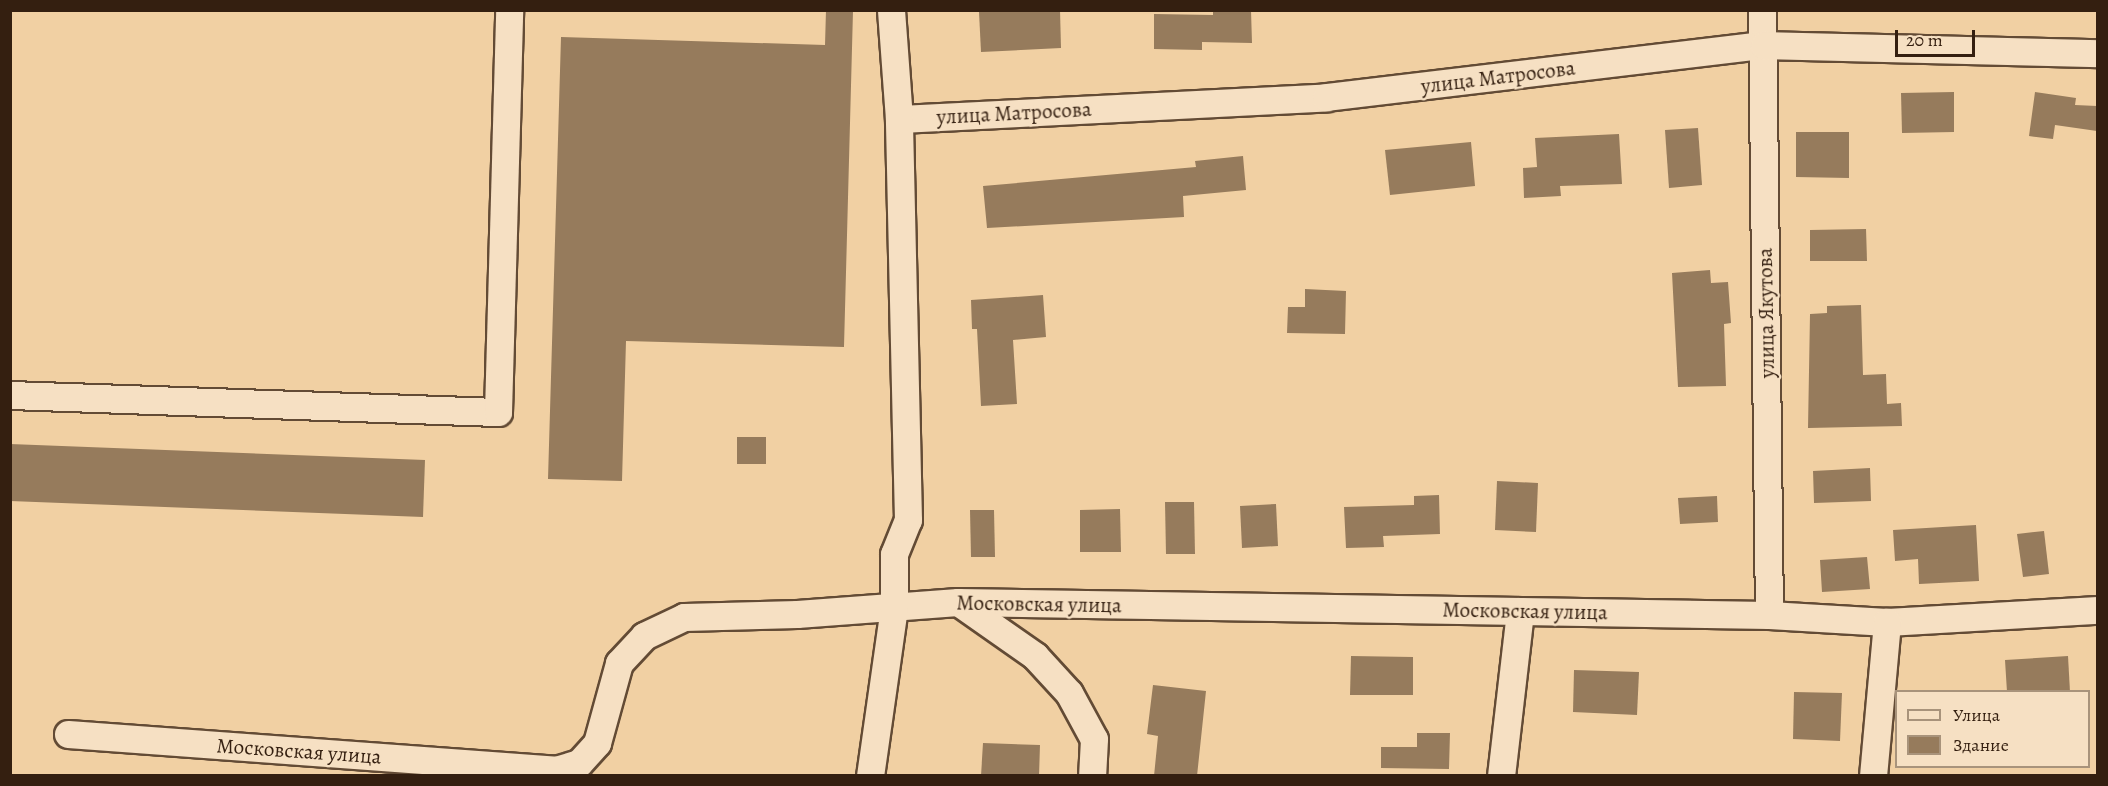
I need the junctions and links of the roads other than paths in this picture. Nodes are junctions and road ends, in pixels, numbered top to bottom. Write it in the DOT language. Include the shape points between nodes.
graph roads {
  1 [pos="509,10"];
  2 [pos="891,10"];
  3 [pos="1762,10"];
  4 [pos="1764,45"];
  5 [pos="2097,53"];
  6 [pos="899,119"];
  7 [pos="10,395"];
  8 [pos="958,602"];
  9 [pos="894,608"];
  10 [pos="2097,610"];
  11 [pos="1521,611"];
  12 [pos="1769,615"];
  13 [pos="1887,622"];
  14 [pos="68,735"];
  15 [pos="870,776"];
  16 [pos="1092,776"];
  17 [pos="1501,776"];
  18 [pos="1873,776"];
  1 -- 7 [label="street" via="498,412"];
  2 -- 6 [label="street"];
  3 -- 4 [label="street, улица Якутова"];
  4 -- 5 [label="street, улица Матросова"];
  4 -- 6 [label="street, улица Матросова" via="1326,98"];
  4 -- 12 [label="street, улица Якутова"];
  6 -- 9 [label="street" via="908,520 894,554"];
  8 -- 9 [label="street, Московская улица"];
  8 -- 11 [label="street, Московская улица"];
  8 -- 16 [label="street" via="1035,656 1069,693 1094,739"];
  9 -- 14 [label="street, Московская улица" via="684,617 644,636 619,663 597,742 579,763 556,770"];
  9 -- 15 [label="street"];
  10 -- 13 [label="street, Московская улица"];
  11 -- 12 [label="street, Московская улица"];
  11 -- 17 [label="street"];
  12 -- 13 [label="street, Московская улица"];
  13 -- 18 [label="street"];
}
